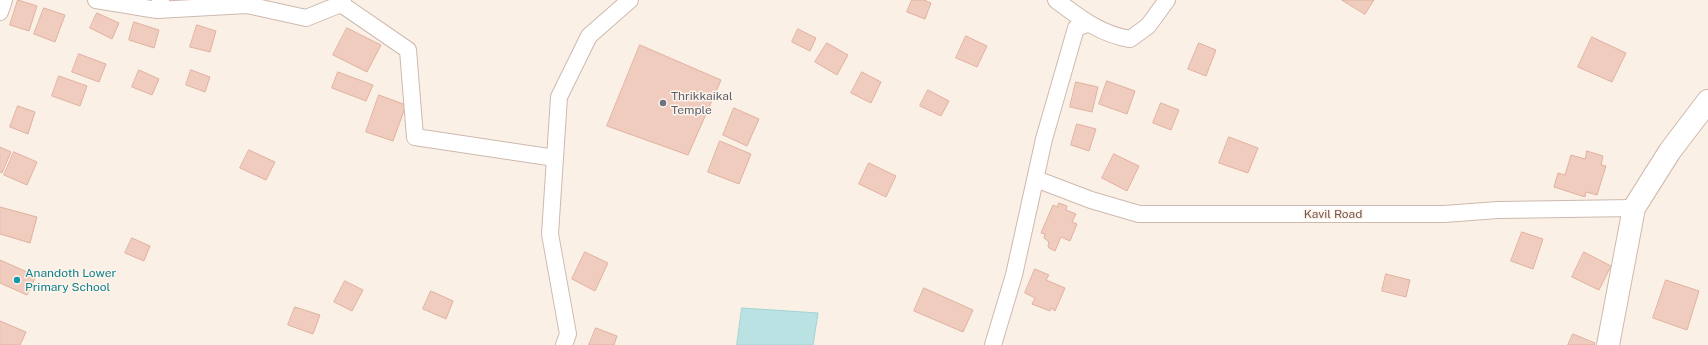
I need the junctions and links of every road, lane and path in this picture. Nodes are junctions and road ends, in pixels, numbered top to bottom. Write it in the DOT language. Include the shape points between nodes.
graph roads {
  1 [pos="4,0"];
  2 [pos="96,0"];
  3 [pos="630,0"];
  4 [pos="1056,0"];
  5 [pos="1167,0"];
  6 [pos="342,2"];
  7 [pos="159,5"];
  8 [pos="0,12"];
  9 [pos="1087,24"];
  10 [pos="1708,101"];
  11 [pos="556,158"];
  12 [pos="1036,179"];
  13 [pos="1634,208"];
  14 [pos="564,345"];
  15 [pos="993,345"];
  16 [pos="1608,345"];
  1 -- 8 [label="street"];
  2 -- 7 [label="street"];
  3 -- 11 [label="street" via="589,36 559,98"];
  4 -- 9 [label="street"];
  5 -- 9 [label="street" via="1148,26 1130,39 1117,37"];
  6 -- 7 [label="street" via="306,18 247,4"];
  6 -- 11 [label="street" via="408,50 415,137"];
  9 -- 12 [label="street" via="1076,28 1044,140"];
  10 -- 13 [label="main road" via="1670,151"];
  11 -- 14 [label="street" via="550,234 568,334"];
  12 -- 13 [label="street, Kavil Road" via="1091,200 1139,214 1444,214 1498,210"];
  12 -- 15 [label="street" via="1014,275"];
  13 -- 16 [label="main road"];
}
